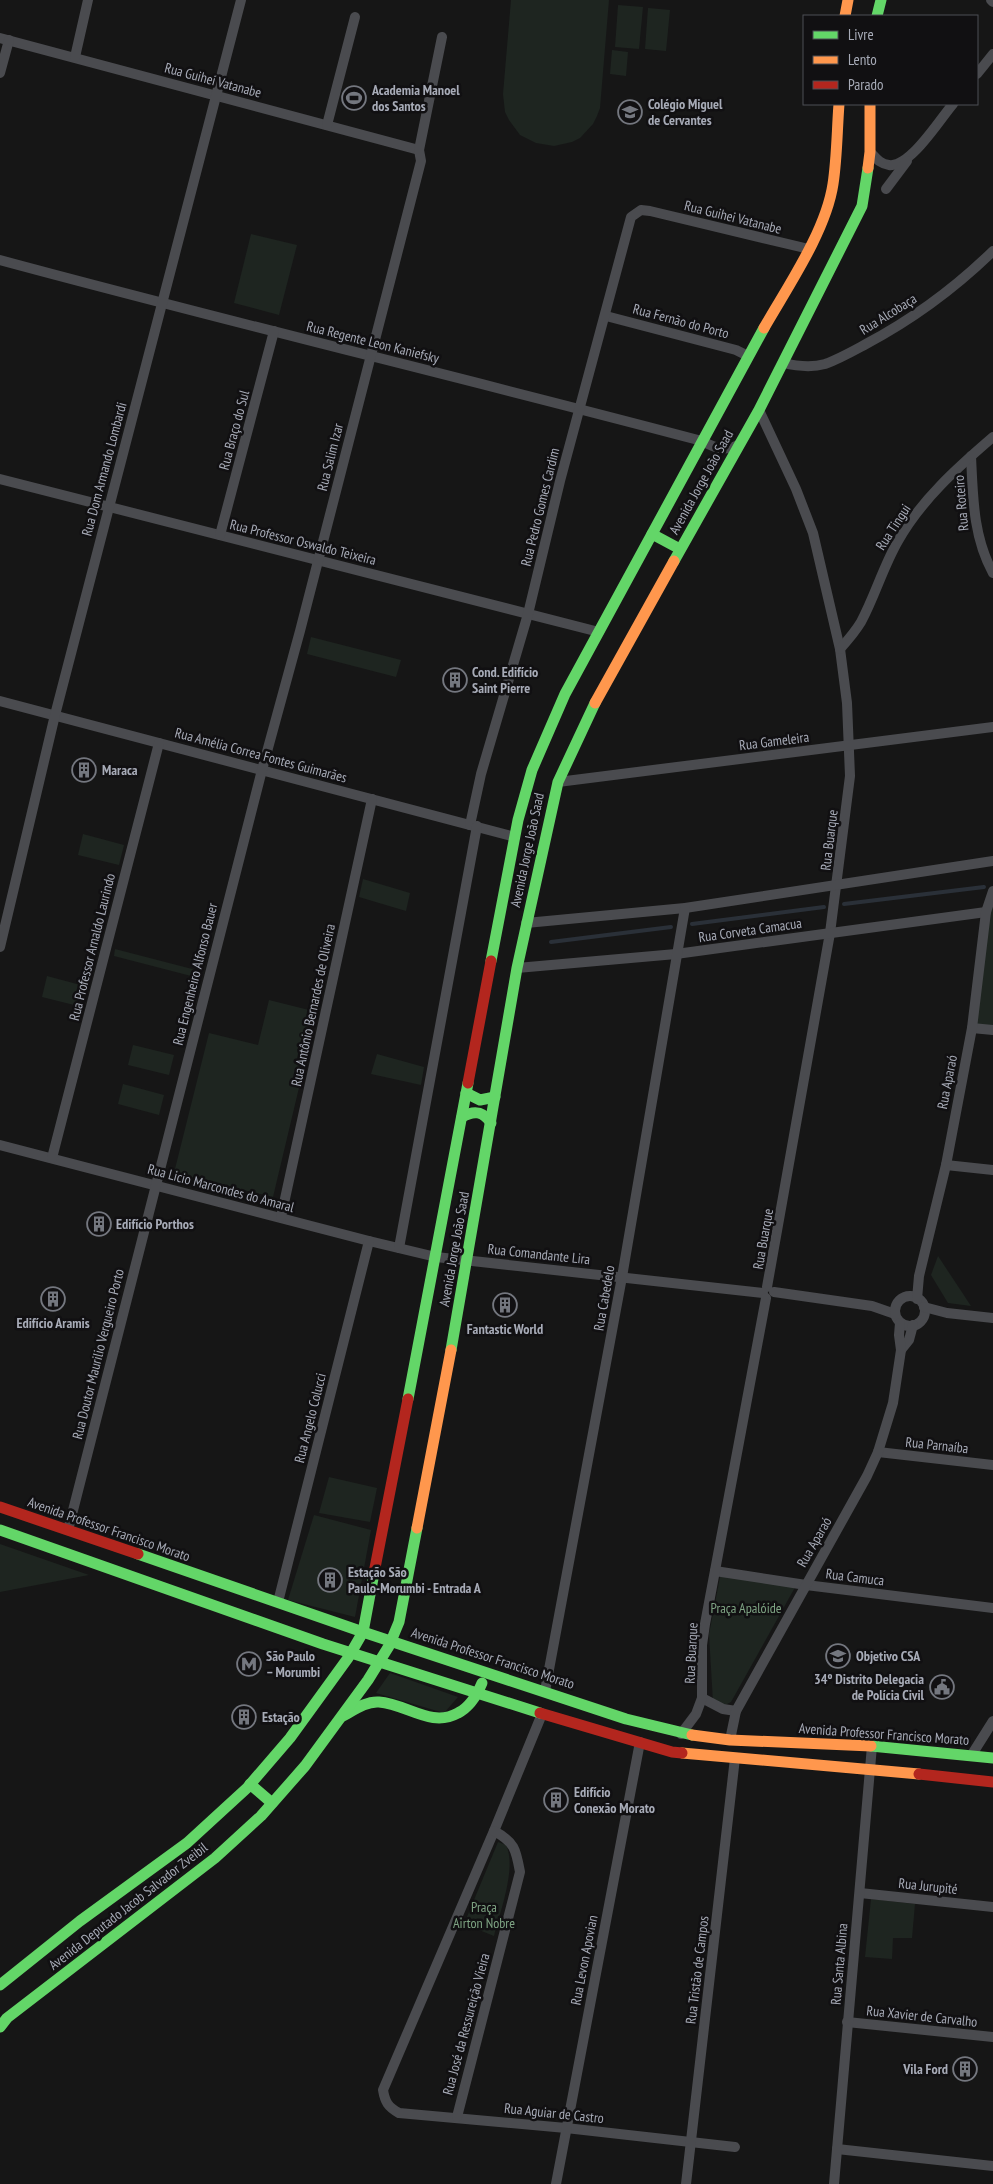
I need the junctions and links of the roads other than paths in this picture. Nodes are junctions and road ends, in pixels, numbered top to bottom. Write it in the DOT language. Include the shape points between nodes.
graph roads {
  1 [pos="88,0"];
  2 [pos="241,0"];
  3 [pos="848,0"];
  4 [pos="881,0"];
  5 [pos="845,15"];
  6 [pos="877,15"];
  7 [pos="356,17"];
  8 [pos="442,37"];
  9 [pos="4,39"];
  10 [pos="993,54"];
  11 [pos="75,57"];
  12 [pos="0,73"];
  13 [pos="978,73"];
  14 [pos="216,94"];
  15 [pos="840,105"];
  16 [pos="870,105"];
  17 [pos="952,105"];
  18 [pos="327,125"];
  19 [pos="419,150"];
  20 [pos="870,152"];
  21 [pos="909,158"];
  22 [pos="886,190"];
  23 [pos="650,211"];
  24 [pos="809,249"];
  25 [pos="993,251"];
  26 [pos="0,260"];
  27 [pos="162,303"];
  28 [pos="606,316"];
  29 [pos="274,331"];
  30 [pos="370,356"];
  31 [pos="748,356"];
  32 [pos="783,363"];
  33 [pos="578,408"];
  34 [pos="759,410"];
  35 [pos="993,436"];
  36 [pos="702,441"];
  37 [pos="738,445"];
  38 [pos="971,456"];
  39 [pos="0,479"];
  40 [pos="109,507"];
  41 [pos="652,534"];
  42 [pos="220,535"];
  43 [pos="680,549"];
  44 [pos="318,560"];
  45 [pos="993,573"];
  46 [pos="528,614"];
  47 [pos="599,632"];
  48 [pos="840,649"];
  49 [pos="0,701"];
  50 [pos="55,716"];
  51 [pos="993,726"];
  52 [pos="159,743"];
  53 [pos="849,746"];
  54 [pos="262,770"];
  55 [pos="558,782"];
  56 [pos="372,799"];
  57 [pos="473,825"];
  58 [pos="515,836"];
  59 [pos="993,861"];
  60 [pos="837,884"];
  61 [pos="993,891"];
  62 [pos="685,908"];
  63 [pos="986,912"];
  64 [pos="3,924"];
  65 [pos="526,924"];
  66 [pos="830,934"];
  67 [pos="0,947"];
  68 [pos="676,954"];
  69 [pos="517,968"];
  70 [pos="972,1028"];
  71 [pos="993,1030"];
  72 [pos="466,1093"];
  73 [pos="495,1097"];
  74 [pos="462,1117"];
  75 [pos="491,1123"];
  76 [pos="0,1145"];
  77 [pos="52,1158"];
  78 [pos="946,1164"];
  79 [pos="993,1170"];
  80 [pos="155,1185"];
  81 [pos="281,1217"];
  82 [pos="369,1241"];
  83 [pos="400,1248"];
  84 [pos="436,1257"];
  85 [pos="467,1260"];
  86 [pos="622,1277"];
  87 [pos="768,1293"];
  88 [pos="918,1305"];
  89 [pos="897,1314"];
  90 [pos="993,1318"];
  91 [pos="913,1325"];
  92 [pos="901,1350"];
  93 [pos="878,1452"];
  94 [pos="993,1465"];
  95 [pos="0,1507"];
  96 [pos="0,1530"];
  97 [pos="68,1530"];
  98 [pos="715,1570"];
  99 [pos="806,1585"];
  100 [pos="278,1602"];
  101 [pos="993,1608"];
  102 [pos="363,1632"];
  103 [pos="393,1641"];
  104 [pos="352,1653"];
  105 [pos="380,1663"];
  106 [pos="486,1673"];
  107 [pos="545,1691"];
  108 [pos="479,1693"];
  109 [pos="702,1698"];
  110 [pos="736,1712"];
  111 [pos="542,1714"];
  112 [pos="343,1716"];
  113 [pos="993,1721"];
  114 [pos="681,1734"];
  115 [pos="730,1740"];
  116 [pos="640,1742"];
  117 [pos="872,1746"];
  118 [pos="971,1756"];
  119 [pos="735,1758"];
  120 [pos="993,1758"];
  121 [pos="871,1768"];
  122 [pos="993,1782"];
  123 [pos="250,1784"];
  124 [pos="272,1803"];
  125 [pos="494,1831"];
  126 [pos="860,1893"];
  127 [pos="993,1907"];
  128 [pos="0,1985"];
  129 [pos="847,2022"];
  130 [pos="0,2027"];
  131 [pos="993,2037"];
  132 [pos="456,2117"];
  133 [pos="566,2128"];
  134 [pos="691,2142"];
  135 [pos="734,2147"];
  136 [pos="837,2149"];
  137 [pos="993,2166"];
  138 [pos="556,2184"];
  139 [pos="686,2184"];
  140 [pos="834,2184"];
  1 -- 11 [label="street"];
  2 -- 14 [label="street, Rua Dom Armando Lombardi"];
  3 -- 5 [label="main road"];
  4 -- 6 [label="main road"];
  7 -- 18 [label="street"];
  8 -- 19 [label="street, Rua Salim Izar"];
  9 -- 11 [label="street, Rua Guihei Vatanabe"];
  9 -- 12 [label="street"];
  10 -- 13 [label="street"];
  11 -- 14 [label="street, Rua Guihei Vatanabe"];
  14 -- 18 [label="street, Rua Guihei Vatanabe"];
  14 -- 27 [label="street, Rua Dom Armando Lombardi"];
  15 -- 24 [label="main road, Avenida Jorge João Saad" via="833,185"];
  16 -- 20 [label="main road, Avenida Jorge João Saad"];
  17 -- 21 [label="street"];
  18 -- 19 [label="street, Rua Guihei Vatanabe"];
  19 -- 30 [label="street, Rua Salim Izar" via="421,162"];
  20 -- 21 [label="street" via="880,162 890,165"];
  20 -- 32 [label="main road, Avenida Jorge João Saad" via="862,206"];
  21 -- 22 [label="street"];
  23 -- 24 [label="street, Rua Guihei Vatanabe"];
  23 -- 28 [label="street, Rua Pedro Gomes Cardim" via="635,213 628,224"];
  24 -- 31 [label="main road, Avenida Jorge João Saad"];
  25 -- 32 [label="street, Rua Alcobaça" via="934,302 896,328 846,355 823,364 798,366"];
  26 -- 27 [label="street, Rua Regente Leon Kaniefsky"];
  27 -- 29 [label="street, Rua Regente Leon Kaniefsky"];
  27 -- 40 [label="street, Rua Dom Armando Lombardi"];
  28 -- 31 [label="street, Rua Fernão do Porto" via="736,350"];
  28 -- 33 [label="street, Rua Pedro Gomes Cardim"];
  29 -- 30 [label="street, Rua Regente Leon Kaniefsky"];
  29 -- 42 [label="street, Rua Braço do Sul"];
  30 -- 33 [label="street, Rua Regente Leon Kaniefsky"];
  30 -- 44 [label="street, Rua Salim Izar"];
  31 -- 36 [label="main road, Avenida Jorge João Saad"];
  32 -- 34 [label="main road, Avenida Jorge João Saad"];
  33 -- 36 [label="street, Rua Regente Leon Kaniefsky"];
  33 -- 46 [label="street, Rua Pedro Gomes Cardim"];
  34 -- 37 [label="main road, Avenida Jorge João Saad"];
  34 -- 48 [label="street, Rua Buarque" via="813,533"];
  35 -- 38 [label="street, Rua Tingui"];
  36 -- 37 [label="street, Rua Regente Leon Kaniefsky" via="721,450"];
  36 -- 41 [label="main road, Avenida Jorge João Saad"];
  37 -- 43 [label="main road, Avenida Jorge João Saad"];
  38 -- 45 [label="street, Rua Roteiro" via="978,540"];
  38 -- 48 [label="street, Rua Tingui" via="933,494 898,540 861,621"];
  39 -- 40 [label="street, Rua Professor Oswaldo Teixeira"];
  40 -- 42 [label="street, Rua Professor Oswaldo Teixeira"];
  40 -- 50 [label="street, Rua Dom Armando Lombardi"];
  41 -- 43 [label="main road"];
  41 -- 47 [label="main road, Avenida Jorge João Saad"];
  42 -- 44 [label="street, Rua Professor Oswaldo Teixeira"];
  43 -- 55 [label="main road, Avenida Jorge João Saad" via="590,712"];
  44 -- 46 [label="street, Rua Professor Oswaldo Teixeira"];
  44 -- 54 [label="street, Rua Salim Izar"];
  46 -- 47 [label="street, Rua Professor Oswaldo Teixeira"];
  46 -- 57 [label="street, Rua Pedro Gomes Cardim" via="481,774"];
  47 -- 58 [label="main road, Avenida Jorge João Saad" via="547,732 532,770"];
  48 -- 53 [label="street, Rua Buarque"];
  49 -- 50 [label="street, Rua Amélia Correa Fontes Guimarães"];
  50 -- 52 [label="street, Rua Amélia Correa Fontes Guimarães"];
  50 -- 64 [label="street, Rua Dom Armando Lombardi"];
  51 -- 53 [label="street, Rua Gameleira"];
  52 -- 54 [label="street, Rua Amélia Correa Fontes Guimarães"];
  52 -- 77 [label="street, Rua Professor Arnaldo Laurindo"];
  53 -- 55 [label="street, Rua Gameleira"];
  53 -- 60 [label="street, Rua Buarque" via="850,776"];
  54 -- 56 [label="street, Rua Amélia Correa Fontes Guimarães"];
  54 -- 80 [label="street, Rua Engenheiro Alfonso Bauer"];
  55 -- 65 [label="main road, Avenida Jorge João Saad"];
  56 -- 57 [label="street, Rua Amélia Correa Fontes Guimarães"];
  56 -- 81 [label="street, Rua Antônio Bernardes de Oliveira"];
  57 -- 58 [label="street, Rua Amélia Correa Fontes Guimarães"];
  57 -- 83 [label="street"];
  58 -- 72 [label="main road, Avenida Jorge João Saad"];
  59 -- 60 [label="street"];
  60 -- 62 [label="street"];
  60 -- 66 [label="street, Rua Buarque"];
  61 -- 63 [label="street, Rua Aparaó"];
  62 -- 65 [label="street"];
  62 -- 68 [label="street, Rua Cabedelo"];
  63 -- 66 [label="street, Rua Corveta Camacua"];
  63 -- 70 [label="street, Rua Aparaó"];
  64 -- 67 [label="street, Rua Dom Armando Lombardi"];
  65 -- 69 [label="main road, Avenida Jorge João Saad"];
  66 -- 68 [label="street, Rua Corveta Camacua"];
  66 -- 87 [label="street, Rua Buarque"];
  68 -- 69 [label="street, Rua Corveta Camacua"];
  68 -- 86 [label="street, Rua Cabedelo"];
  69 -- 73 [label="main road, Avenida Jorge João Saad"];
  70 -- 71 [label="street"];
  70 -- 78 [label="street, Rua Aparaó"];
  72 -- 73 [label="main road" via="483,1101"];
  72 -- 74 [label="main road, Avenida Jorge João Saad"];
  73 -- 75 [label="main road, Avenida Jorge João Saad"];
  74 -- 75 [label="main road" via="481,1112"];
  74 -- 84 [label="main road, Avenida Jorge João Saad"];
  75 -- 85 [label="main road, Avenida Jorge João Saad"];
  76 -- 77 [label="street, Rua Licio Marcondes do Amaral"];
  77 -- 80 [label="street, Rua Licio Marcondes do Amaral"];
  78 -- 79 [label="street"];
  78 -- 88 [label="street, Rua Aparaó" via="919,1276"];
  80 -- 81 [label="street, Rua Licio Marcondes do Amaral"];
  80 -- 97 [label="street, Rua Doutor Maurilio Vergueiro Porto"];
  81 -- 82 [label="street, Rua Licio Marcondes do Amaral"];
  82 -- 83 [label="street, Rua Licio Marcondes do Amaral"];
  82 -- 100 [label="street, Rua Angelo Colucci"];
  83 -- 84 [label="street, Rua Licio Marcondes do Amaral"];
  84 -- 85 [label="street, Rua Comandante Lira"];
  84 -- 102 [label="main road, Avenida Jorge João Saad"];
  85 -- 86 [label="street, Rua Comandante Lira"];
  85 -- 103 [label="main road, Avenida Jorge João Saad"];
  86 -- 87 [label="street, Rua Comandante Lira"];
  86 -- 107 [label="street, Rua Cabedelo"];
  87 -- 89 [label="street, Rua Comandante Lira" via="872,1306"];
  87 -- 98 [label="street, Rua Buarque"];
  88 -- 89 [label="street" via="903,1298"];
  88 -- 90 [label="street" via="947,1313"];
  88 -- 91 [label="street" via="920,1322"];
  89 -- 91 [label="street, Rua Comandante Lira" via="906,1326"];
  89 -- 92 [label="street, Rua Aparaó"];
  91 -- 92 [label="street, Rua Aparaó" via="909,1340"];
  92 -- 93 [label="street, Rua Aparaó" via="893,1403"];
  93 -- 94 [label="street, Rua Parnaíba"];
  93 -- 99 [label="street, Rua Aparaó" via="868,1476"];
  95 -- 97 [label="main road, Avenida Professor Francisco Morato"];
  96 -- 104 [label="main road"];
  97 -- 100 [label="main road, Avenida Professor Francisco Morato"];
  98 -- 99 [label="street, Rua Camuca"];
  98 -- 109 [label="street, Rua Buarque" via="702,1645"];
  99 -- 101 [label="street, Rua Camuca"];
  99 -- 110 [label="street, Rua Aparaó"];
  100 -- 102 [label="main road, Avenida Professor Francisco Morato"];
  102 -- 103 [label="main road, Avenida Professor Francisco Morato"];
  102 -- 104 [label="main road, Avenida Deputado Jacob Salvador Zveibil"];
  103 -- 105 [label="main road, Avenida Jorge João Saad"];
  103 -- 106 [label="main road, Avenida Professor Francisco Morato"];
  104 -- 105 [label="main road"];
  104 -- 123 [label="main road, Avenida Deputado Jacob Salvador Zveibil"];
  105 -- 108 [label="main road"];
  105 -- 112 [label="main road, Avenida Deputado Jacob Salvador Zveibil"];
  106 -- 107 [label="main road, Avenida Professor Francisco Morato"];
  106 -- 108 [label="main road"];
  107 -- 114 [label="main road, Avenida Professor Francisco Morato"];
  108 -- 111 [label="main road"];
  108 -- 112 [label="main road" via="464,1710 446,1719 424,1716 379,1702"];
  109 -- 110 [label="street"];
  109 -- 114 [label="street, Rua Buarque" via="696,1714"];
  110 -- 115 [label="street, Rua Aparaó"];
  111 -- 116 [label="main road"];
  111 -- 125 [label="street"];
  112 -- 124 [label="main road, Avenida Deputado Jacob Salvador Zveibil"];
  113 -- 118 [label="street"];
  114 -- 115 [label="main road, Avenida Professor Francisco Morato"];
  115 -- 117 [label="main road, Avenida Professor Francisco Morato"];
  116 -- 119 [label="main road" via="672,1752"];
  116 -- 133 [label="street, Rua Levon Apovian"];
  117 -- 118 [label="main road, Avenida Professor Francisco Morato"];
  117 -- 121 [label="street, Rua Santa Albina"];
  118 -- 120 [label="main road, Avenida Professor Francisco Morato"];
  119 -- 121 [label="main road"];
  119 -- 134 [label="street, Rua Tristão de Campos"];
  121 -- 122 [label="main road"];
  121 -- 126 [label="street, Rua Santa Albina"];
  123 -- 124 [label="main road"];
  123 -- 128 [label="main road, Avenida Deputado Jacob Salvador Zveibil" via="164,1862 78,1922"];
  124 -- 130 [label="main road, Avenida Deputado Jacob Salvador Zveibil" via="229,1846 166,1898 7,2018"];
  125 -- 132 [label="street, Rua José da Ressureição Vieira" via="508,1838 516,1851 520,1872"];
  125 -- 132 [label="street, Rua Aguiar de Castro" via="383,2090 385,2101 399,2113"];
  126 -- 127 [label="street, Rua Jurupité"];
  126 -- 129 [label="street, Rua Santa Albina"];
  129 -- 131 [label="street, Rua Xavier de Carvalho"];
  129 -- 136 [label="street, Rua Santa Albina"];
  132 -- 133 [label="street, Rua Aguiar de Castro"];
  133 -- 134 [label="street, Rua Aguiar de Castro"];
  133 -- 138 [label="street, Rua Levon Apovian"];
  134 -- 135 [label="street, Rua Aguiar de Castro"];
  134 -- 139 [label="street, Rua Tristão de Campos"];
  136 -- 137 [label="street"];
  136 -- 140 [label="street, Rua Santa Albina"];
}
